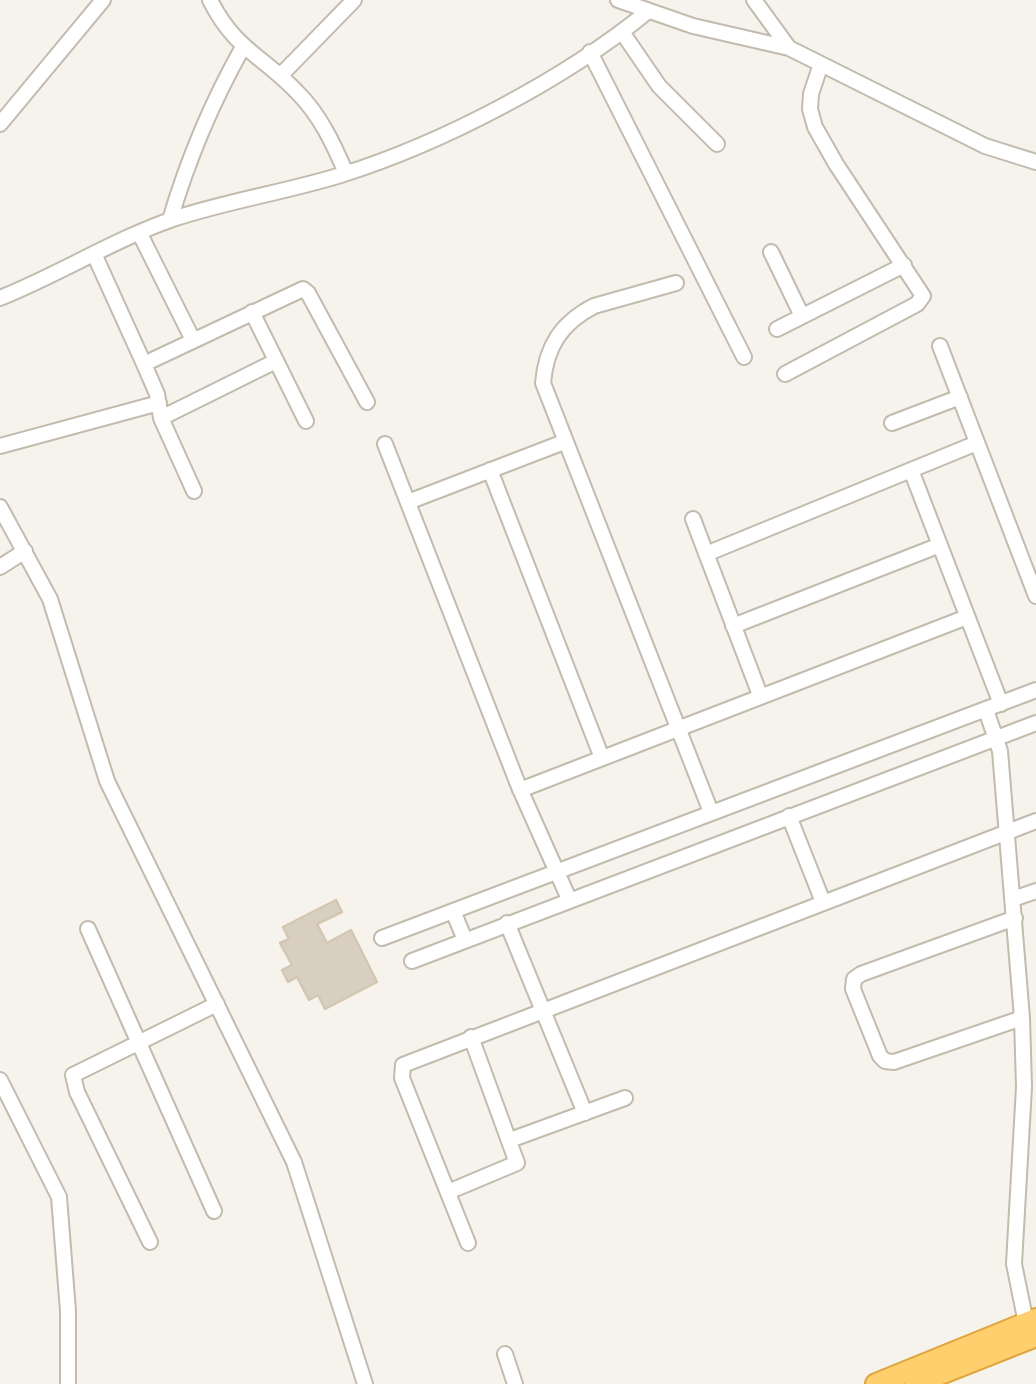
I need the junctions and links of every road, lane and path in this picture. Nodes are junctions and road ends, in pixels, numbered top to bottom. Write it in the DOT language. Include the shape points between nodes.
graph roads {
  1 [pos="102,0"];
  2 [pos="210,0"];
  3 [pos="354,0"];
  4 [pos="618,0"];
  5 [pos="754,0"];
  6 [pos="647,12"];
  7 [pos="622,32"];
  8 [pos="243,48"];
  9 [pos="789,48"];
  10 [pos="590,52"];
  11 [pos="821,64"];
  12 [pos="280,76"];
  13 [pos="0,124"];
  14 [pos="716,144"];
  15 [pos="1036,162"];
  16 [pos="346,173"];
  17 [pos="170,220"];
  18 [pos="140,234"];
  19 [pos="771,252"];
  20 [pos="95,256"];
  21 [pos="904,264"];
  22 [pos="676,283"];
  23 [pos="0,298"];
  24 [pos="252,312"];
  25 [pos="802,316"];
  26 [pos="777,329"];
  27 [pos="192,340"];
  28 [pos="940,346"];
  29 [pos="744,356"];
  30 [pos="276,361"];
  31 [pos="144,364"];
  32 [pos="785,374"];
  33 [pos="960,397"];
  34 [pos="366,402"];
  35 [pos="160,411"];
  36 [pos="306,421"];
  37 [pos="892,423"];
  38 [pos="564,442"];
  39 [pos="977,443"];
  40 [pos="385,444"];
  41 [pos="0,446"];
  42 [pos="490,470"];
  43 [pos="912,470"];
  44 [pos="194,491"];
  45 [pos="408,502"];
  46 [pos="0,507"];
  47 [pos="693,519"];
  48 [pos="940,545"];
  49 [pos="26,552"];
  50 [pos="706,554"];
  51 [pos="0,568"];
  52 [pos="1036,593"];
  53 [pos="968,617"];
  54 [pos="733,626"];
  55 [pos="1036,690"];
  56 [pos="760,695"];
  57 [pos="993,707"];
  58 [pos="1036,722"];
  59 [pos="677,728"];
  60 [pos="996,738"];
  61 [pos="602,758"];
  62 [pos="520,790"];
  63 [pos="711,812"];
  64 [pos="789,816"];
  65 [pos="1036,821"];
  66 [pos="1007,832"];
  67 [pos="555,872"];
  68 [pos="1036,891"];
  69 [pos="568,899"];
  70 [pos="1013,899"];
  71 [pos="823,902"];
  72 [pos="453,911"];
  73 [pos="1014,918"];
  74 [pos="507,923"];
  75 [pos="88,929"];
  76 [pos="382,938"];
  77 [pos="465,940"];
  78 [pos="412,961"];
  79 [pos="1036,972"];
  80 [pos="1019,978"];
  81 [pos="217,1004"];
  82 [pos="543,1010"];
  83 [pos="1022,1018"];
  84 [pos="471,1037"];
  85 [pos="137,1040"];
  86 [pos="0,1080"];
  87 [pos="626,1098"];
  88 [pos="584,1112"];
  89 [pos="510,1140"];
  90 [pos="448,1192"];
  91 [pos="214,1212"];
  92 [pos="150,1242"];
  93 [pos="468,1243"];
  94 [pos="1033,1326"];
  95 [pos="504,1354"];
  96 [pos="947,1377"];
  97 [pos="68,1384"];
  98 [pos="365,1384"];
  99 [pos="515,1384"];
  100 [pos="876,1384"];
  101 [pos="916,1384"];
  1 -- 13 [label="street"];
  2 -- 8 [label="street"];
  3 -- 12 [label="street"];
  4 -- 6 [label="street"];
  5 -- 9 [label="street"];
  6 -- 7 [label="street"];
  6 -- 9 [label="street"];
  7 -- 10 [label="street"];
  7 -- 14 [label="street" via="660,86"];
  8 -- 12 [label="street"];
  8 -- 17 [label="street" via="196,144"];
  9 -- 11 [label="street"];
  10 -- 16 [label="street" via="483,116"];
  10 -- 29 [label="street"];
  11 -- 15 [label="street" via="985,146"];
  11 -- 21 [label="street" via="811,94 815,127"];
  12 -- 16 [label="street" via="312,108"];
  16 -- 17 [label="street"];
  17 -- 18 [label="street"];
  18 -- 20 [label="street"];
  18 -- 27 [label="street"];
  19 -- 25 [label="street"];
  20 -- 23 [label="street"];
  20 -- 31 [label="street"];
  21 -- 25 [label="street"];
  21 -- 32 [label="street" via="922,300"];
  22 -- 38 [label="street" via="594,306 557,336 542,383"];
  24 -- 27 [label="street"];
  24 -- 30 [label="street"];
  24 -- 34 [label="street" via="295,291 308,292"];
  25 -- 26 [label="street"];
  27 -- 31 [label="street"];
  28 -- 33 [label="street"];
  30 -- 35 [label="street"];
  30 -- 36 [label="street"];
  31 -- 35 [label="street"];
  33 -- 37 [label="street"];
  33 -- 39 [label="street"];
  35 -- 41 [label="street"];
  35 -- 44 [label="street"];
  38 -- 42 [label="street"];
  38 -- 59 [label="street"];
  39 -- 43 [label="street"];
  39 -- 52 [label="street"];
  40 -- 45 [label="street"];
  42 -- 45 [label="street"];
  42 -- 61 [label="street"];
  43 -- 48 [label="street"];
  43 -- 50 [label="street"];
  45 -- 62 [label="street"];
  46 -- 49 [label="street"];
  47 -- 50 [label="street"];
  48 -- 53 [label="street"];
  48 -- 54 [label="street"];
  49 -- 51 [label="street"];
  49 -- 81 [label="street" via="50,599 108,781"];
  50 -- 54 [label="street"];
  53 -- 56 [label="street"];
  53 -- 57 [label="street"];
  54 -- 56 [label="street"];
  55 -- 57 [label="street"];
  56 -- 59 [label="street"];
  57 -- 60 [label="street"];
  57 -- 63 [label="street"];
  58 -- 60 [label="street"];
  59 -- 61 [label="street"];
  59 -- 63 [label="street"];
  60 -- 64 [label="street"];
  60 -- 66 [label="street"];
  61 -- 62 [label="street"];
  62 -- 67 [label="street"];
  63 -- 67 [label="street"];
  64 -- 69 [label="street"];
  64 -- 71 [label="street"];
  65 -- 66 [label="street"];
  66 -- 70 [label="street"];
  66 -- 71 [label="street"];
  67 -- 69 [label="street"];
  67 -- 72 [label="street"];
  68 -- 70 [label="street"];
  69 -- 74 [label="street"];
  70 -- 73 [label="street"];
  71 -- 82 [label="street"];
  72 -- 76 [label="street"];
  72 -- 77 [label="street"];
  73 -- 80 [label="street"];
  73 -- 83 [label="street" via="861,974 854,988 885,1061"];
  74 -- 77 [label="street"];
  74 -- 82 [label="street"];
  75 -- 85 [label="street"];
  77 -- 78 [label="street"];
  79 -- 80 [label="street"];
  80 -- 83 [label="street"];
  81 -- 85 [label="street"];
  81 -- 98 [label="street" via="294,1162"];
  82 -- 84 [label="street"];
  82 -- 88 [label="street"];
  83 -- 94 [label="street" via="1014,1264"];
  84 -- 89 [label="street"];
  84 -- 90 [label="street" via="410,1060 400,1071"];
  85 -- 91 [label="street"];
  85 -- 92 [label="street" via="78,1070 72,1081"];
  86 -- 97 [label="street" via="59,1198"];
  87 -- 88 [label="street"];
  88 -- 89 [label="street"];
  89 -- 90 [label="street" via="517,1163 512,1168"];
  90 -- 93 [label="street"];
  94 -- 96 [label="highway"];
  94 -- 100 [label="highway"];
  95 -- 99 [label="street"];
  96 -- 101 [label="highway"];
}
